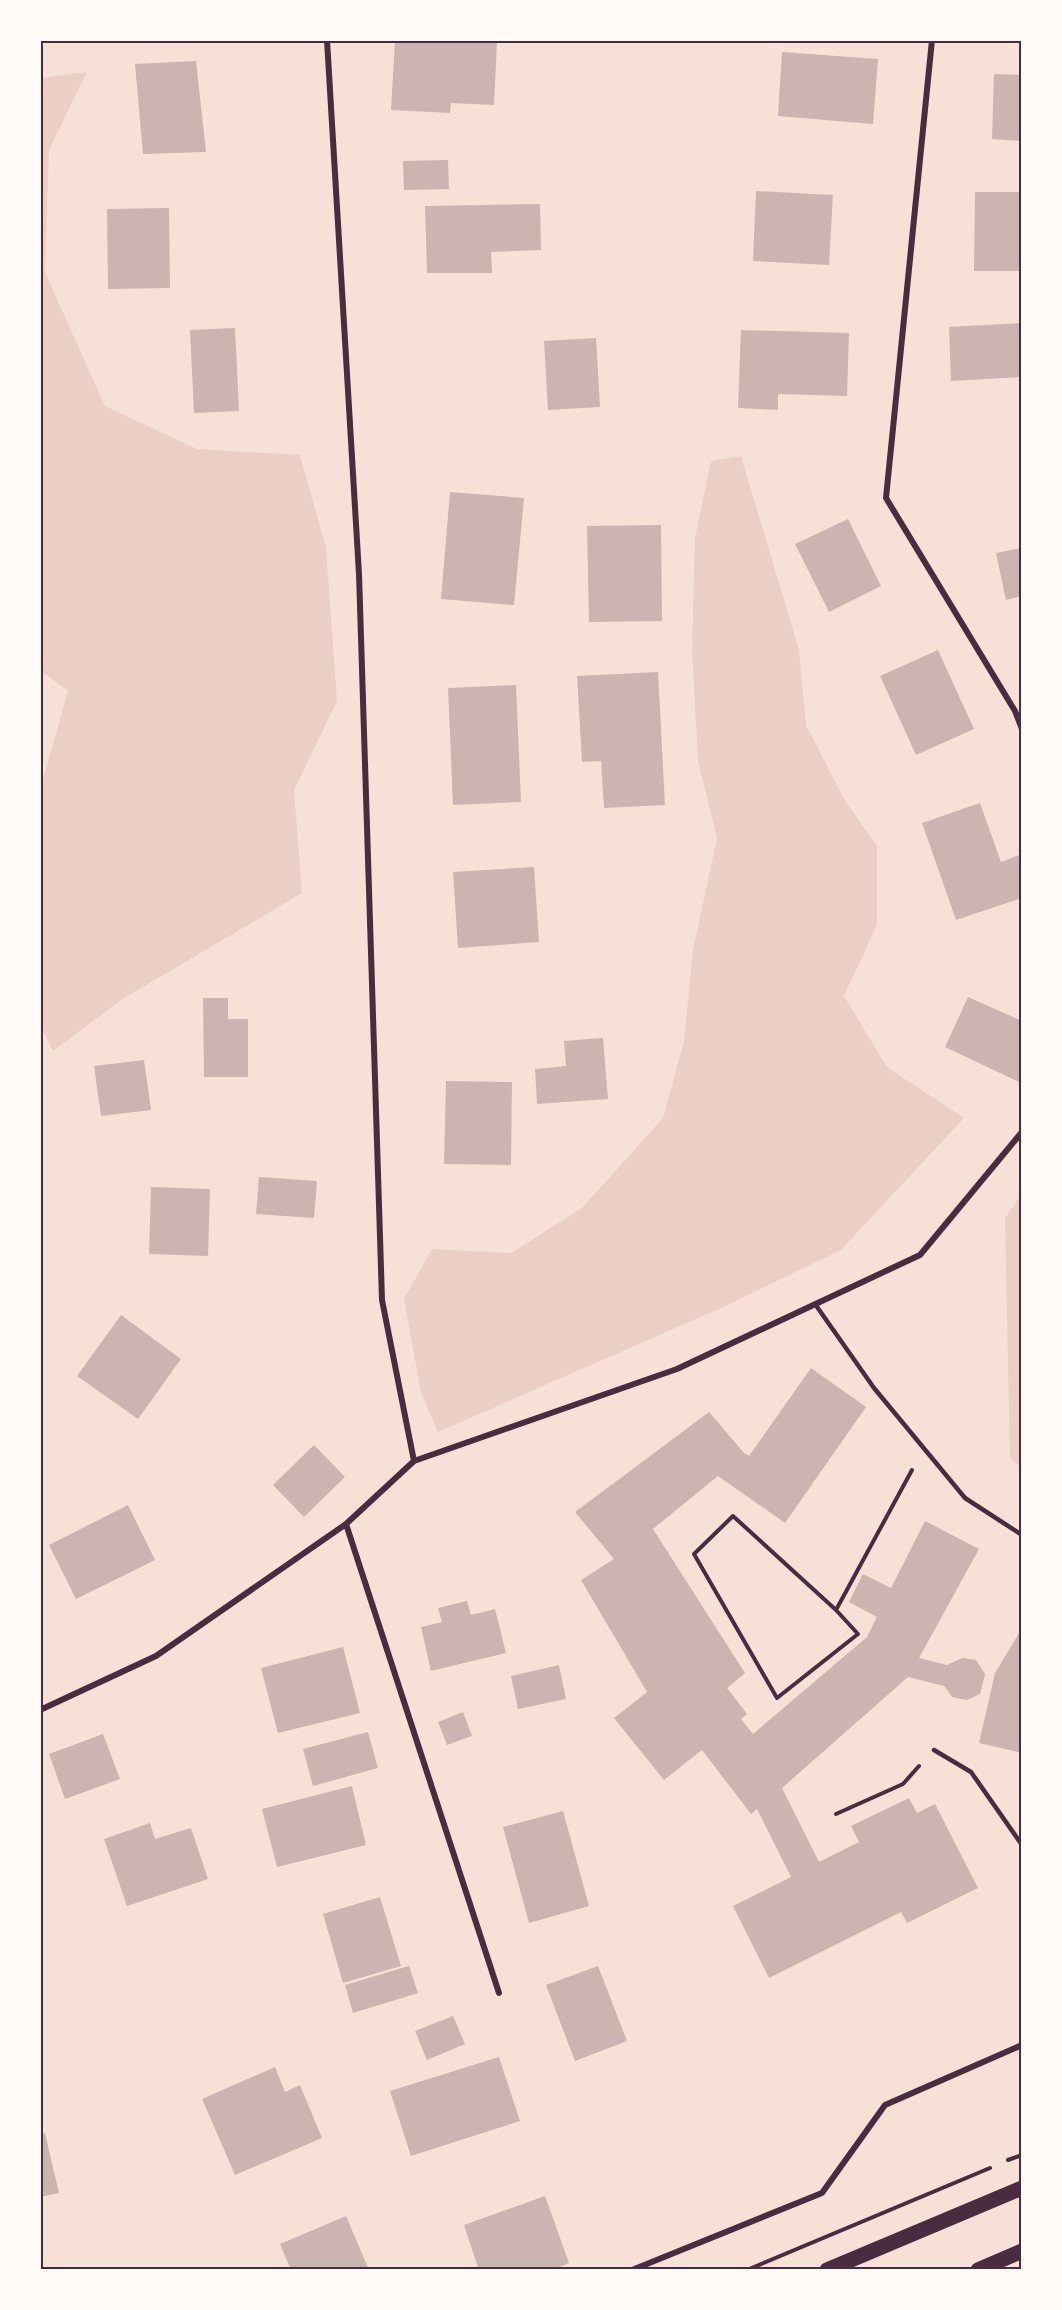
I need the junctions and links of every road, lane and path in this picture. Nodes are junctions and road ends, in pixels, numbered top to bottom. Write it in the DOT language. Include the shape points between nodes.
graph roads {
  1 [pos="327,40"];
  2 [pos="932,40"];
  3 [pos="1022,729"];
  4 [pos="1022,1132"];
  5 [pos="814,1304"];
  6 [pos="924,1448"];
  7 [pos="414,1461"];
  8 [pos="346,1524"];
  9 [pos="1022,1535"];
  10 [pos="836,1610"];
  11 [pos="40,1710"];
  12 [pos="934,1750"];
  13 [pos="836,1814"];
  14 [pos="1022,1845"];
  15 [pos="499,1993"];
  16 [pos="1022,2044"];
  17 [pos="1022,2155"];
  18 [pos="1022,2188"];
  19 [pos="1022,2251"];
  20 [pos="632,2270"];
  21 [pos="747,2270"];
  22 [pos="827,2270"];
  23 [pos="978,2270"];
  1 -- 7 [label="street" via="359,574 382,1300"];
  2 -- 3 [label="street" via="886,498 1015,711"];
  4 -- 5 [label="street" via="920,1255"];
  5 -- 6 [label="lane" via="874,1388"];
  5 -- 7 [label="street" via="677,1369"];
  6 -- 9 [label="lane" via="965,1498"];
  6 -- 10 [label="path"];
  7 -- 8 [label="street"];
  8 -- 11 [label="street" via="156,1656"];
  8 -- 15 [label="street"];
  10 -- 10 [label="path" via="858,1634 777,1698 694,1554 733,1516"];
  12 -- 13 [label="path" via="903,1784"];
  12 -- 14 [label="lane" via="971,1772"];
  16 -- 20 [label="street" via="885,2105 822,2193"];
  17 -- 21 [label="path"];
  18 -- 22 [label="main road"];
  19 -- 23 [label="main road"];
}
